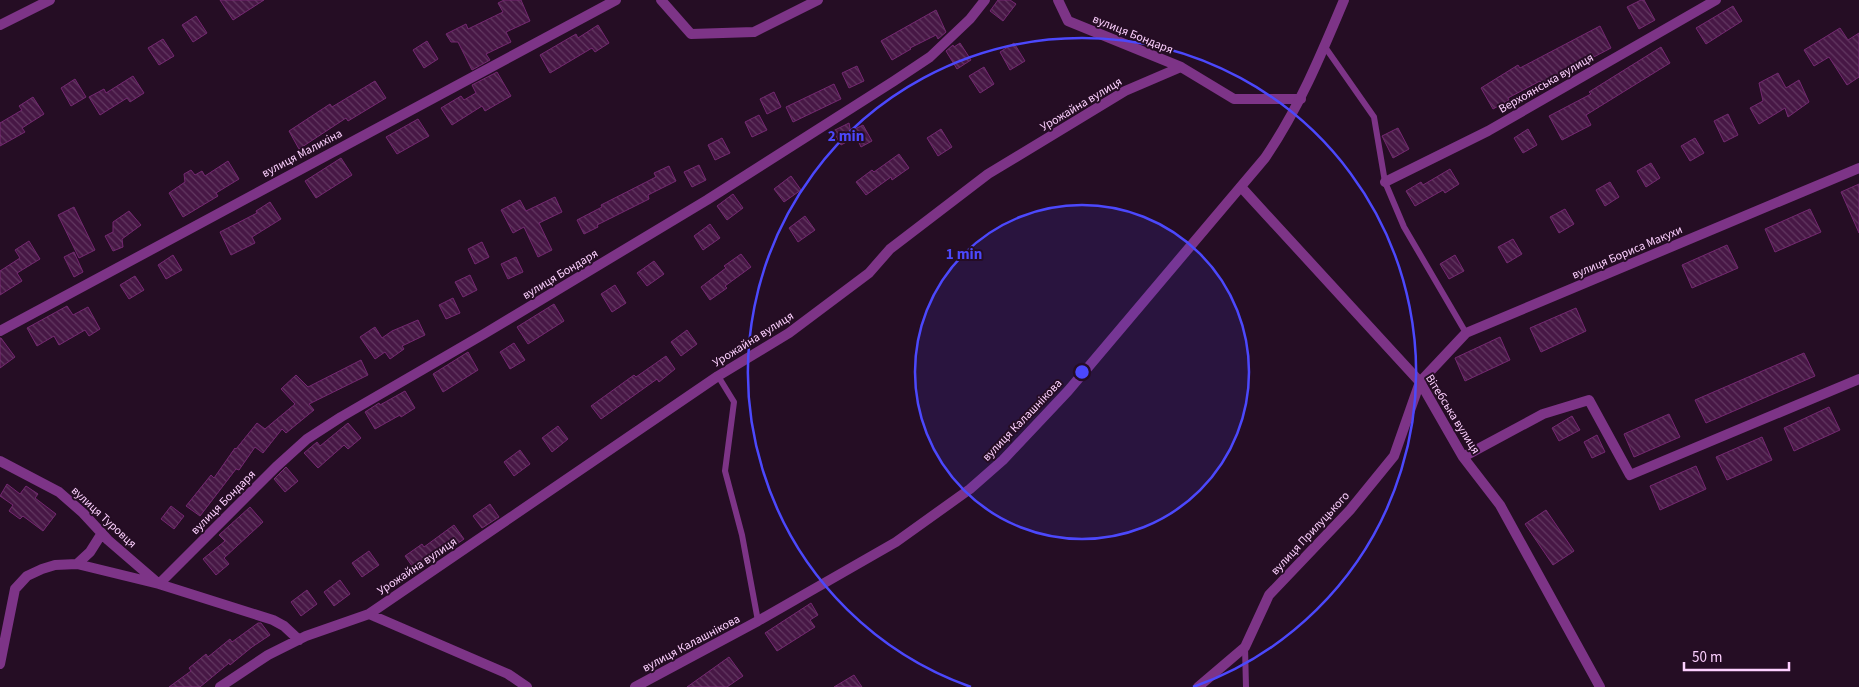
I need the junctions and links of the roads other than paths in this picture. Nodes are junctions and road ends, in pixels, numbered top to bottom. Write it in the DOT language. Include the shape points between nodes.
graph roads {
  1 [pos="50,0"];
  2 [pos="616,0"];
  3 [pos="660,0"];
  4 [pos="818,0"];
  5 [pos="985,0"];
  6 [pos="1058,0"];
  7 [pos="1344,0"];
  8 [pos="1716,0"];
  9 [pos="0,25"];
  10 [pos="1325,46"];
  11 [pos="1181,67"];
  12 [pos="1301,99"];
  13 [pos="1859,168"];
  14 [pos="1385,182"];
  15 [pos="1241,187"];
  16 [pos="0,330"];
  17 [pos="1466,333"];
  18 [pos="718,376"];
  19 [pos="1859,379"];
  20 [pos="1420,382"];
  21 [pos="1463,457"];
  22 [pos="0,461"];
  23 [pos="102,533"];
  24 [pos="77,564"];
  25 [pos="159,584"];
  26 [pos="369,614"];
  27 [pos="758,621"];
  28 [pos="299,640"];
  29 [pos="1245,647"];
  30 [pos="0,664"];
  31 [pos="220,687"];
  32 [pos="527,687"];
  33 [pos="635,687"];
  34 [pos="1198,687"];
  35 [pos="1246,687"];
  36 [pos="1600,687"];
  1 -- 9 [label="street"];
  2 -- 16 [label="street, вулиця Малихіна"];
  3 -- 4 [label="street" via="691,34 754,32"];
  5 -- 25 [label="street, вулиця Бондаря" via="930,57 894,81 707,200 307,439"];
  6 -- 11 [label="street, вулиця Бондаря" via="1068,21"];
  7 -- 10 [label="street, вулиця Калашнікова"];
  8 -- 14 [label="street, Верхоянська вулиця" via="1488,131"];
  10 -- 12 [label="street, вулиця Калашнікова"];
  10 -- 14 [label="lane" via="1374,117"];
  11 -- 12 [label="street" via="1234,99"];
  11 -- 18 [label="street, Урожайна вулиця" via="1124,91 988,174 890,249 862,279 789,333"];
  12 -- 15 [label="street, вулиця Калашнікова" via="1278,139"];
  13 -- 17 [label="street, вулиця Бориса Макухи"];
  14 -- 17 [label="lane" via="1404,227"];
  15 -- 20 [label="street, Вітебська вулиця"];
  15 -- 27 [label="street, вулиця Калашнікова" via="1068,391 1003,460 896,542"];
  17 -- 20 [label="street, вулиця Бориса Макухи"];
  18 -- 26 [label="street, Урожайна вулиця"];
  18 -- 27 [label="lane" via="734,402 725,471 742,534"];
  19 -- 21 [label="street" via="1630,475 1589,400 1543,414"];
  20 -- 21 [label="street, Вітебська вулиця"];
  20 -- 29 [label="street, вулиця Прилуцького" via="1394,456 1350,510 1269,595"];
  21 -- 36 [label="street, Вітебська вулиця" via="1500,505"];
  22 -- 23 [label="street, вулиця Туровця" via="59,492"];
  23 -- 24 [label="street" via="90,552"];
  23 -- 25 [label="street, вулиця Туровця"];
  24 -- 25 [label="street"];
  24 -- 30 [label="street" via="42,569 27,576 15,589"];
  25 -- 28 [label="street" via="273,620"];
  26 -- 28 [label="street, Урожайна вулиця"];
  26 -- 32 [label="street" via="508,674"];
  27 -- 33 [label="street, вулиця Калашнікова"];
  28 -- 31 [label="street, Урожайна вулиця" via="268,655"];
  29 -- 34 [label="street, вулиця Прилуцького"];
  29 -- 35 [label="lane"];
}
